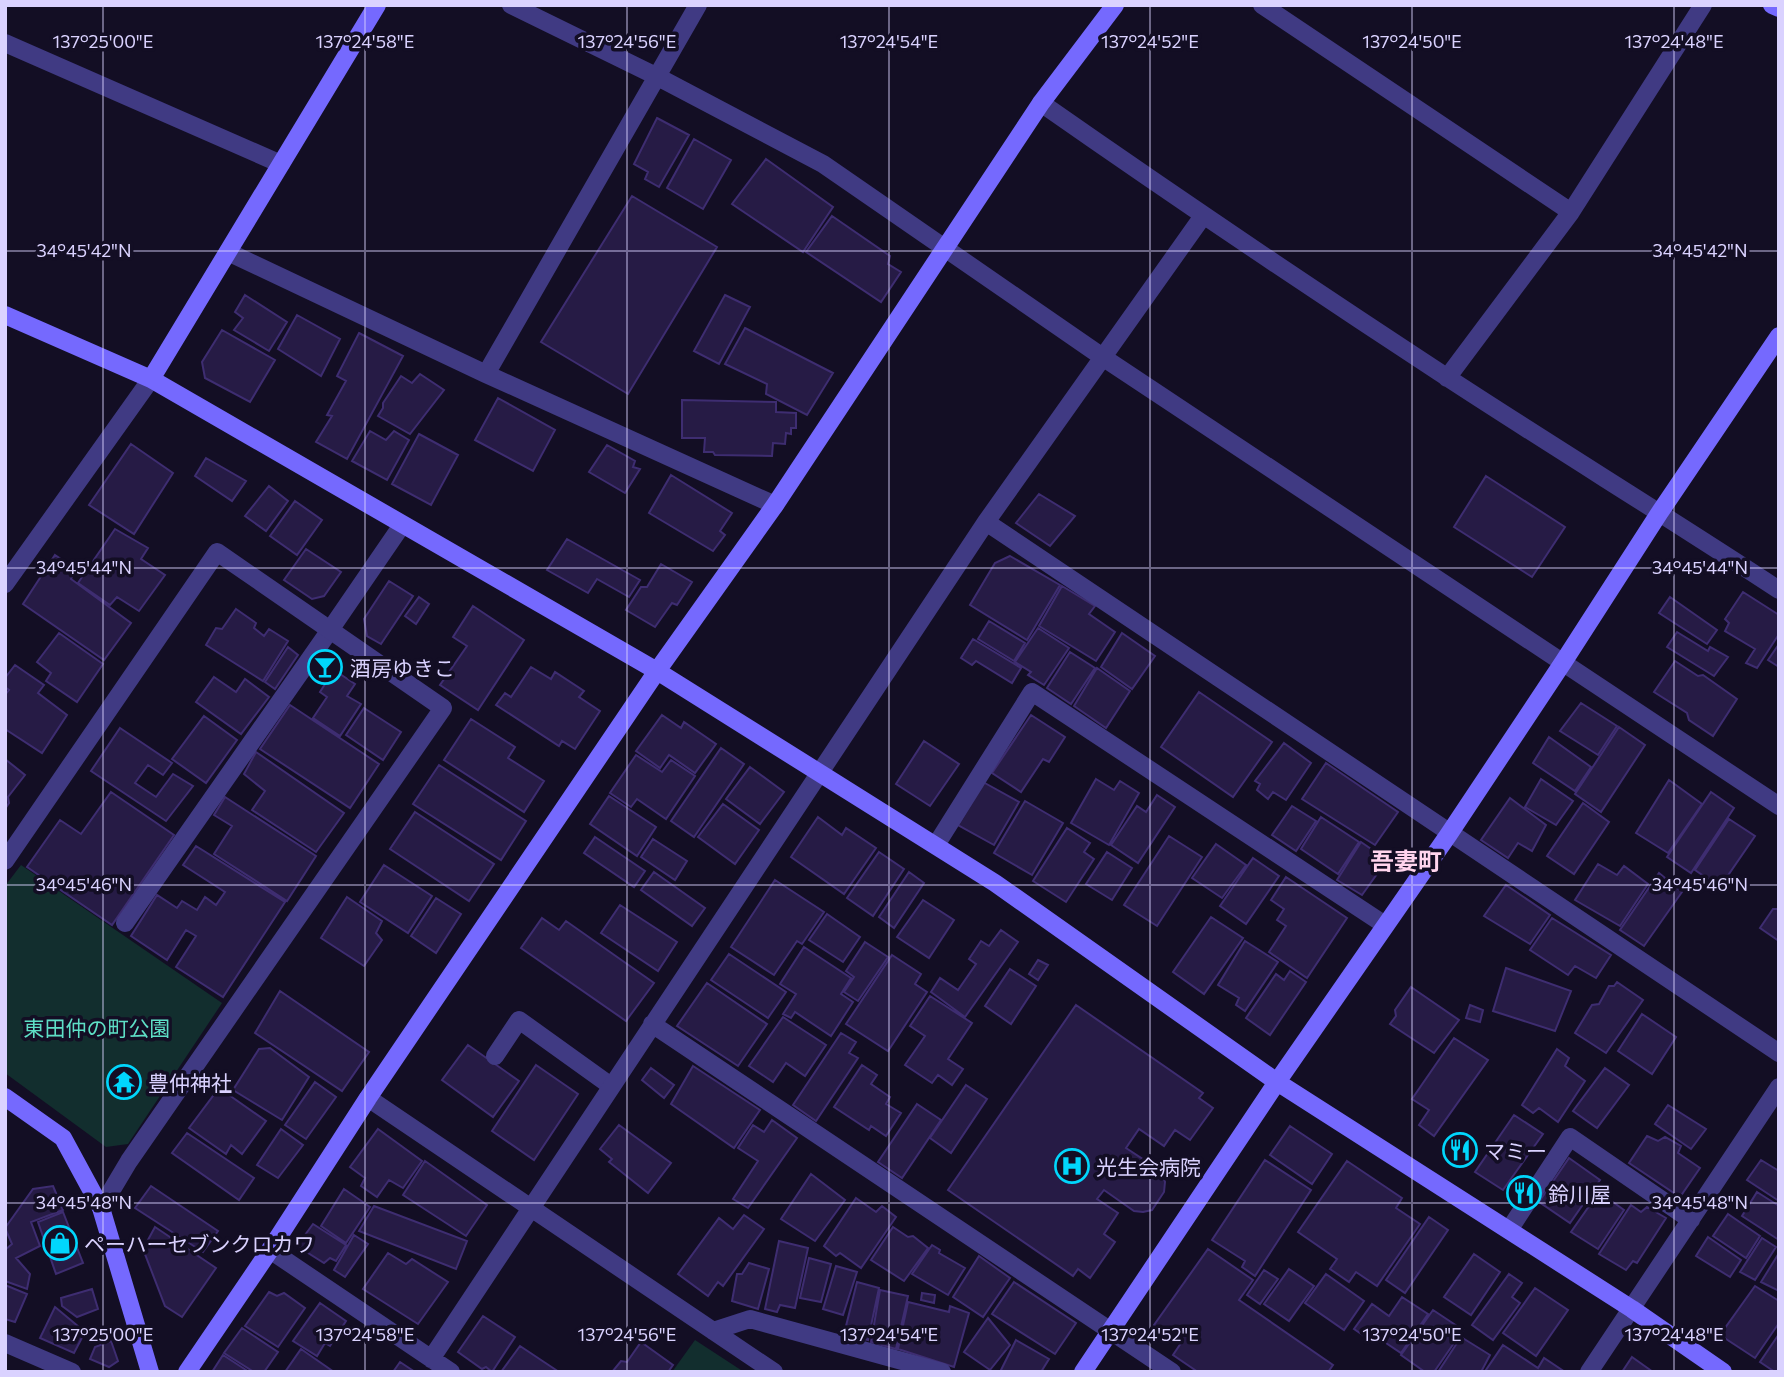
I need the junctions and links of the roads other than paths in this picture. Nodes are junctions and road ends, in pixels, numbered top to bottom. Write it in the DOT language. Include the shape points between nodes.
graph roads {
  1 [pos="377,5"];
  2 [pos="511,5"];
  3 [pos="698,5"];
  4 [pos="1115,5"];
  5 [pos="1262,5"];
  6 [pos="1703,5"];
  7 [pos="1772,5"];
  8 [pos="1779,8"];
  9 [pos="5,43"];
  10 [pos="656,76"];
  11 [pos="1041,103"];
  12 [pos="281,164"];
  13 [pos="1571,212"];
  14 [pos="1203,216"];
  15 [pos="945,247"];
  16 [pos="228,252"];
  17 [pos="5,315"];
  18 [pos="1779,336"];
  19 [pos="1104,358"];
  20 [pos="485,373"];
  21 [pos="1447,377"];
  22 [pos="151,379"];
  23 [pos="775,505"];
  24 [pos="1660,512"];
  25 [pos="986,522"];
  26 [pos="402,525"];
  27 [pos="6,580"];
  28 [pos="1779,590"];
  29 [pos="330,630"];
  30 [pos="1564,662"];
  31 [pos="657,671"];
  32 [pos="819,772"];
  33 [pos="1779,806"];
  34 [pos="1449,834"];
  35 [pos="936,845"];
  36 [pos="5,861"];
  37 [pos="125,923"];
  38 [pos="1385,925"];
  39 [pos="652,1024"];
  40 [pos="1779,1053"];
  41 [pos="495,1056"];
  42 [pos="1277,1082"];
  43 [pos="611,1086"];
  44 [pos="1779,1087"];
  45 [pos="5,1097"];
  46 [pos="368,1098"];
  47 [pos="101,1208"];
  48 [pos="530,1209"];
  49 [pos="1691,1220"];
  50 [pos="1509,1230"];
  51 [pos="270,1250"];
  52 [pos="1632,1309"];
  53 [pos="1111,1330"];
  54 [pos="713,1331"];
  55 [pos="5,1343"];
  56 [pos="431,1359"];
  57 [pos="72,1372"];
  58 [pos="150,1372"];
  59 [pos="187,1372"];
  60 [pos="451,1372"];
  61 [pos="774,1372"];
  62 [pos="942,1372"];
  63 [pos="1083,1372"];
  64 [pos="1172,1372"];
  65 [pos="1589,1372"];
  66 [pos="1723,1372"];
  1 -- 12 [label="street"];
  2 -- 10 [label="street"];
  3 -- 10 [label="street"];
  4 -- 11 [label="street"];
  5 -- 13 [label="street"];
  6 -- 13 [label="street"];
  7 -- 8 [label="street"];
  9 -- 12 [label="street"];
  10 -- 15 [label="street" via="823,164"];
  10 -- 20 [label="street"];
  11 -- 14 [label="street"];
  11 -- 15 [label="street"];
  12 -- 16 [label="street"];
  13 -- 21 [label="street"];
  14 -- 19 [label="street"];
  14 -- 21 [label="street"];
  15 -- 19 [label="street"];
  15 -- 23 [label="street"];
  16 -- 20 [label="street"];
  16 -- 22 [label="street"];
  17 -- 22 [label="street"];
  18 -- 24 [label="street"];
  19 -- 25 [label="street"];
  19 -- 30 [label="street"];
  20 -- 23 [label="street"];
  21 -- 24 [label="street"];
  22 -- 26 [label="street"];
  22 -- 27 [label="street"];
  23 -- 31 [label="street"];
  24 -- 28 [label="street"];
  24 -- 30 [label="street"];
  25 -- 32 [label="street"];
  25 -- 34 [label="street"];
  26 -- 29 [label="street"];
  26 -- 31 [label="street"];
  29 -- 36 [label="street" via="217,552"];
  29 -- 37 [label="street"];
  29 -- 47 [label="street" via="443,708"];
  30 -- 33 [label="street"];
  30 -- 34 [label="street"];
  31 -- 32 [label="street"];
  31 -- 46 [label="street"];
  32 -- 35 [label="street"];
  32 -- 39 [label="street"];
  34 -- 38 [label="street"];
  34 -- 40 [label="street"];
  35 -- 38 [label="street" via="1032,692"];
  35 -- 42 [label="street"];
  38 -- 42 [label="street"];
  39 -- 43 [label="street"];
  39 -- 53 [label="street"];
  41 -- 43 [label="street" via="519,1020"];
  42 -- 50 [label="street"];
  42 -- 53 [label="street"];
  43 -- 48 [label="street"];
  44 -- 49 [label="street"];
  45 -- 47 [label="street" via="63,1138"];
  46 -- 48 [label="street"];
  46 -- 51 [label="street"];
  47 -- 58 [label="street"];
  48 -- 54 [label="street"];
  48 -- 56 [label="street"];
  49 -- 50 [label="street" via="1570,1137"];
  49 -- 52 [label="street"];
  50 -- 52 [label="street"];
  51 -- 56 [label="street"];
  51 -- 59 [label="street"];
  52 -- 65 [label="street"];
  52 -- 66 [label="street"];
  53 -- 63 [label="street"];
  53 -- 64 [label="street"];
  54 -- 61 [label="street"];
  54 -- 62 [label="street" via="750,1319"];
  55 -- 57 [label="street"];
  56 -- 60 [label="street"];
}
